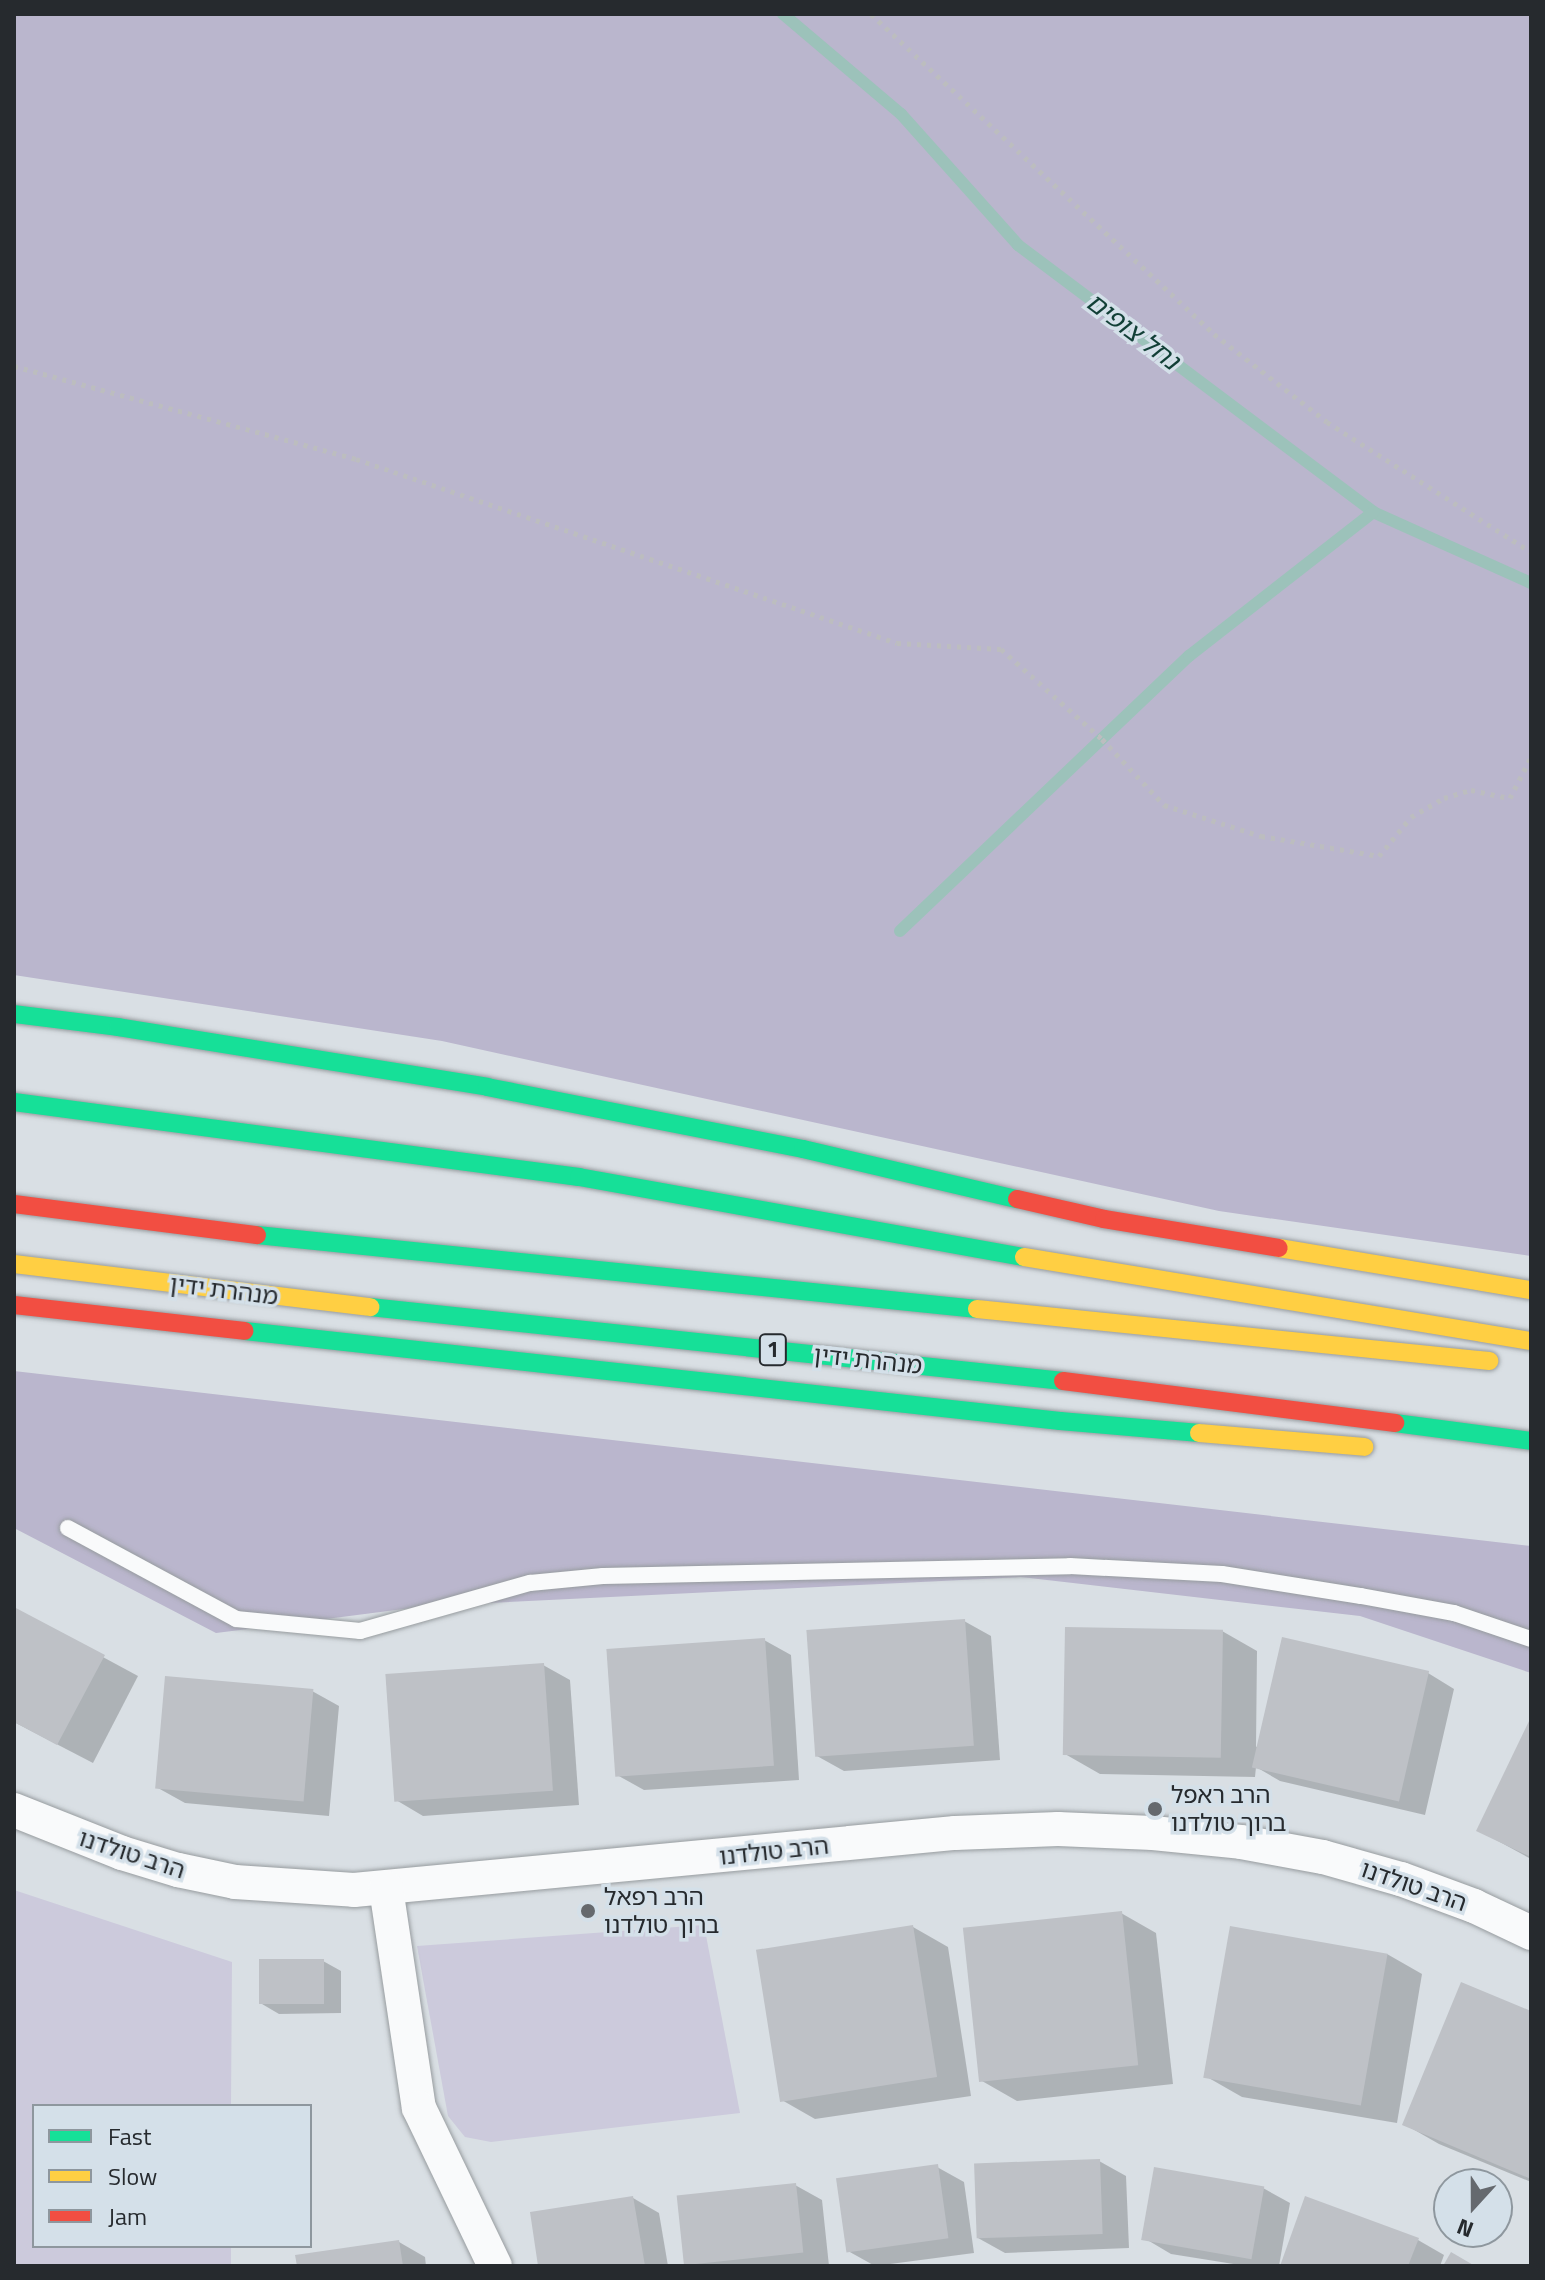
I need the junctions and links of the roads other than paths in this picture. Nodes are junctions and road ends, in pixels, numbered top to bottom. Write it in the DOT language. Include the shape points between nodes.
graph roads {
  1 [pos="14,1014"];
  2 [pos="14,1102"];
  3 [pos="14,1204"];
  4 [pos="14,1264"];
  5 [pos="1531,1290"];
  6 [pos="14,1305"];
  7 [pos="1531,1341"];
  8 [pos="1515,1363"];
  9 [pos="1531,1441"];
  10 [pos="1390,1450"];
  11 [pos="68,1528"];
  12 [pos="1531,1639"];
  13 [pos="14,1810"];
  14 [pos="386,1888"];
  15 [pos="1531,1933"];
  16 [pos="495,2266"];
  1 -- 5 [label="highway" via="487,1087 803,1149 1104,1219"];
  2 -- 7 [label="highway" via="579,1177"];
  3 -- 8 [label="highway" via="260,1235"];
  4 -- 9 [label="highway, מנהרת ידין / 1" via="1126,1388"];
  6 -- 10 [label="highway" via="1044,1419"];
  11 -- 12 [label="lane" via="236,1619 360,1631 530,1583 603,1576 1070,1566 1222,1574 1361,1596 1454,1613"];
  13 -- 14 [label="street, הרב טולדנו" via="122,1853 235,1882 293,1889"];
  14 -- 15 [label="street, הרב טולדנו" via="955,1833 1058,1829 1241,1842 1323,1857 1401,1879"];
  14 -- 16 [label="street" via="419,2108"];
}
